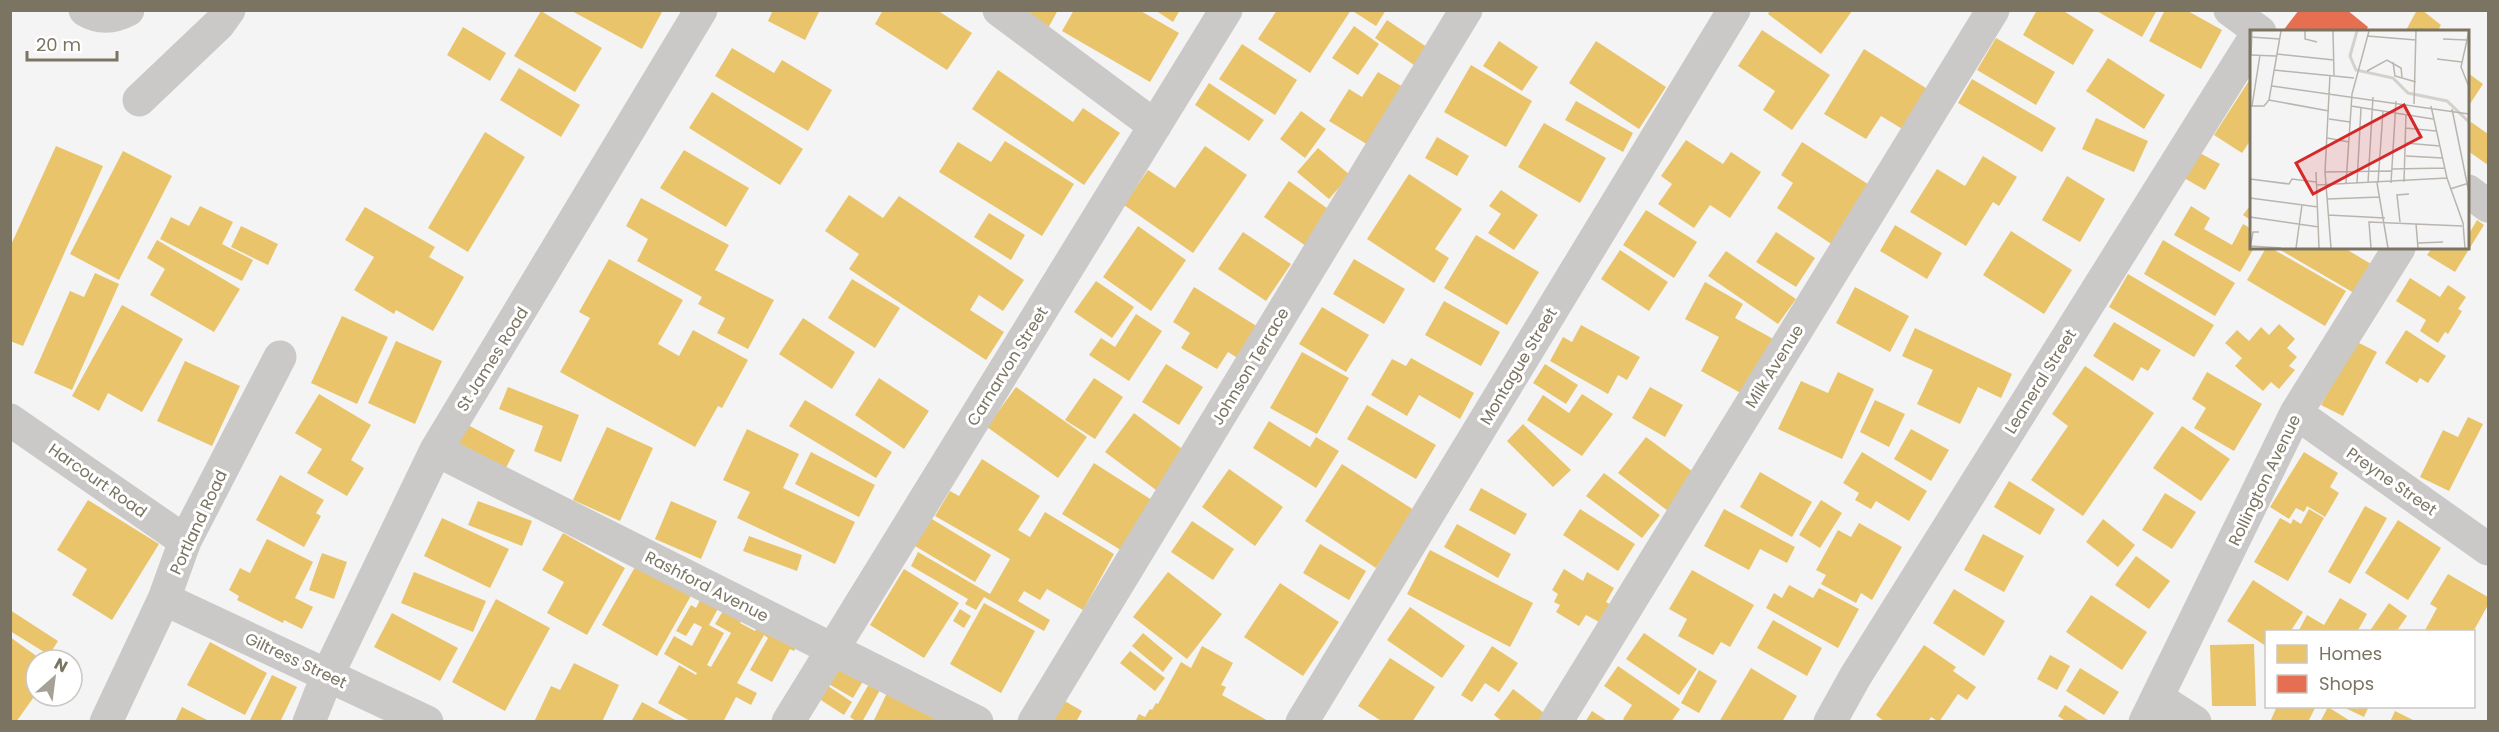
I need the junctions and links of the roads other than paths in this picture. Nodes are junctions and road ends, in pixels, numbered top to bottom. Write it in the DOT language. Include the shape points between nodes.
graph roads {
  1 [pos="85,10"];
  2 [pos="128,10"];
  3 [pos="229,10"];
  4 [pos="701,10"];
  5 [pos="999,10"];
  6 [pos="1226,10"];
  7 [pos="1466,10"];
  8 [pos="1734,10"];
  9 [pos="1993,10"];
  10 [pos="2230,10"];
  11 [pos="2260,29"];
  12 [pos="2250,45"];
  13 [pos="139,100"];
  14 [pos="1155,126"];
  15 [pos="2469,192"];
  16 [pos="2488,206"];
  17 [pos="2398,249"];
  18 [pos="280,357"];
  19 [pos="2296,413"];
  20 [pos="10,420"];
  21 [pos="436,450"];
  22 [pos="185,541"];
  23 [pos="2488,549"];
  24 [pos="164,599"];
  25 [pos="833,649"];
  26 [pos="328,674"];
  27 [pos="2152,710"];
  28 [pos="106,722"];
  29 [pos="309,722"];
  30 [pos="427,722"];
  31 [pos="788,722"];
  32 [pos="977,722"];
  33 [pos="1034,722"];
  34 [pos="1302,722"];
  35 [pos="1556,722"];
  36 [pos="1830,722"];
  37 [pos="2195,722"];
  1 -- 2 [label="street" via="95,17 112,17"];
  3 -- 13 [label="street"];
  4 -- 21 [label="street, St James Road"];
  5 -- 14 [label="street"];
  6 -- 14 [label="street, Carnarvon Street"];
  7 -- 33 [label="street, Johnson Terrace"];
  8 -- 34 [label="street, Montague Street"];
  9 -- 35 [label="street, Milk Avenue"];
  10 -- 11 [label="street"];
  12 -- 36 [label="street, Leaneral Street"];
  14 -- 25 [label="street, Carnarvon Street"];
  15 -- 16 [label="street"];
  17 -- 19 [label="street, Rollington Avenue"];
  18 -- 22 [label="street, Portland Road"];
  19 -- 23 [label="street, Preyne Street"];
  19 -- 27 [label="street, Rollington Avenue"];
  20 -- 22 [label="street, Harcourt Road"];
  21 -- 25 [label="street, Rashford Avenue"];
  21 -- 26 [label="street, St James Road"];
  22 -- 24 [label="street, Portland Road"];
  24 -- 26 [label="street, Giltress Street"];
  24 -- 28 [label="street, Portland Road"];
  25 -- 31 [label="street, Carnarvon Street"];
  25 -- 32 [label="street, Rashford Avenue"];
  26 -- 29 [label="street, St James Road"];
  26 -- 30 [label="street, Giltress Street"];
  27 -- 37 [label="street"];
}
